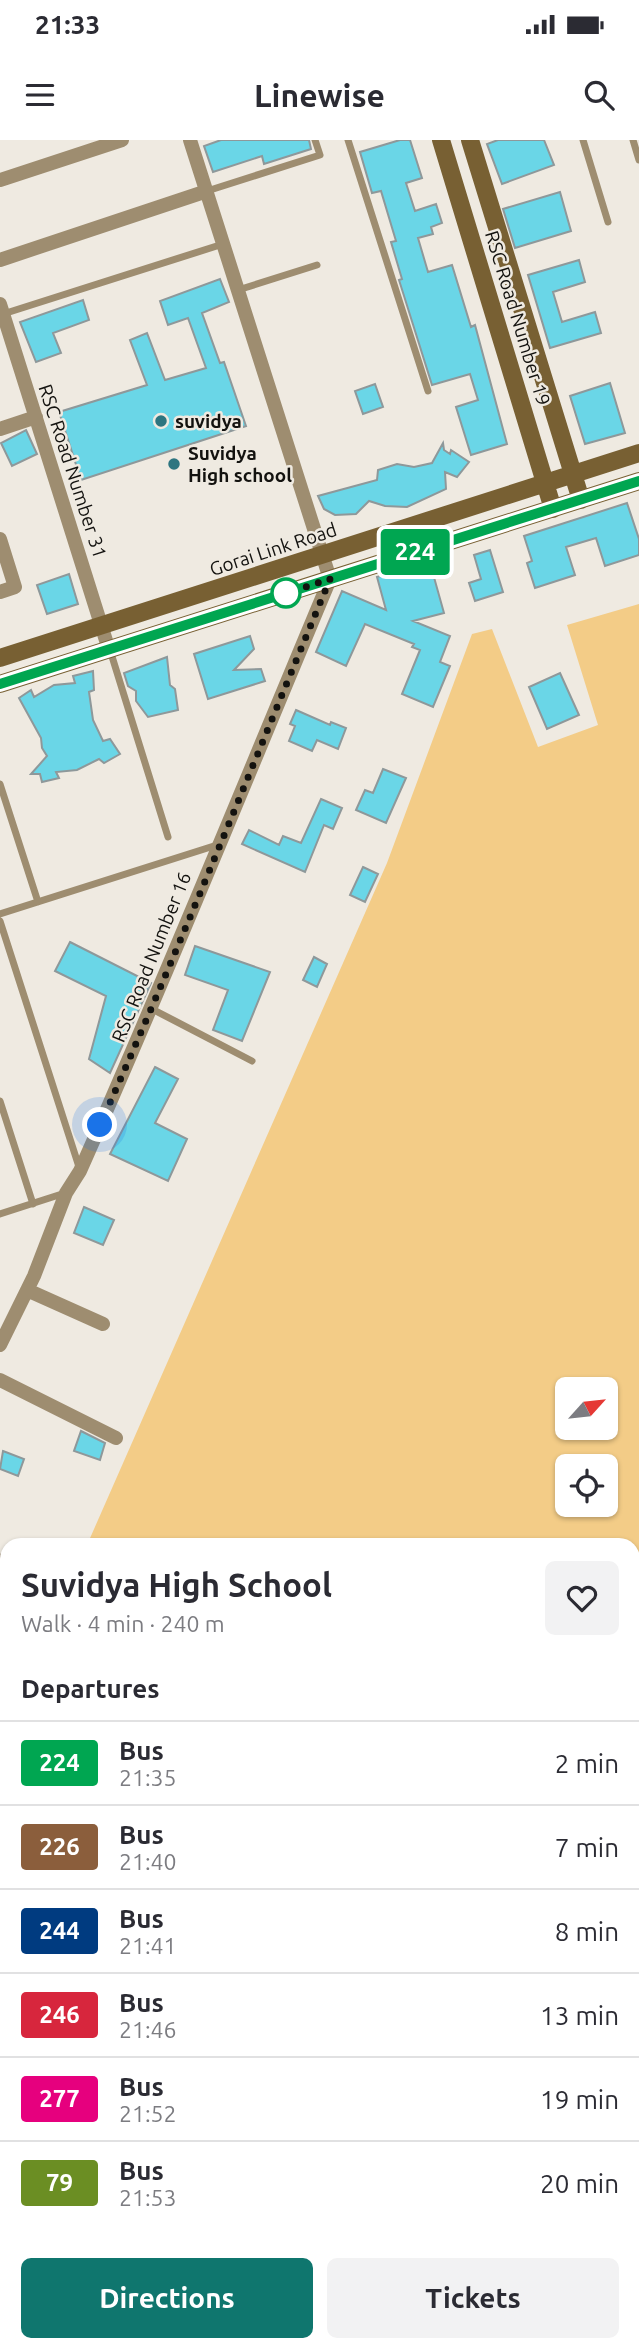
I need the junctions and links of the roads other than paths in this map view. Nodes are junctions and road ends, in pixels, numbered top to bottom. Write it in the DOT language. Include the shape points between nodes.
graph roads {
  1 [pos="122,140"];
  2 [pos="190,140"];
  3 [pos="315,140"];
  4 [pos="348,140"];
  5 [pos="441,140"];
  6 [pos="470,140"];
  7 [pos="583,140"];
  8 [pos="633,140"];
  9 [pos="639,160"];
  10 [pos="0,180"];
  11 [pos="207,191"];
  12 [pos="608,222"];
  13 [pos="223,244"];
  14 [pos="0,260"];
  15 [pos="317,265"];
  16 [pos="238,290"];
  17 [pos="2,309"];
  18 [pos="428,391"];
  19 [pos="36,417"];
  20 [pos="0,429"];
  21 [pos="639,453"];
  22 [pos="573,474"];
  23 [pos="639,481"];
  24 [pos="546,482"];
  25 [pos="581,500"];
  26 [pos="553,509"];
  27 [pos="0,539"];
  28 [pos="323,555"];
  29 [pos="330,579"];
  30 [pos="0,592"];
  31 [pos="102,626"];
  32 [pos="109,650"];
  33 [pos="0,658"];
  34 [pos="0,684"];
  35 [pos="0,784"];
  36 [pos="168,837"];
  37 [pos="218,845"];
  38 [pos="38,902"];
  39 [pos="0,903"];
  40 [pos="1,916"];
  41 [pos="152,1009"];
  42 [pos="252,1061"];
  43 [pos="0,1101"];
  44 [pos="80,1171"];
  45 [pos="66,1193"];
  46 [pos="33,1204"];
  47 [pos="0,1214"];
  48 [pos="27,1290"];
  49 [pos="103,1324"];
  50 [pos="0,1345"];
  51 [pos="0,1380"];
  52 [pos="116,1438"];
  1 -- 10 [label="street"];
  2 -- 11 [label="street"];
  3 -- 11 [label="lane" via="320,155"];
  4 -- 18 [label="lane"];
  5 -- 24 [label="main road, RSC Road Number 19"];
  6 -- 22 [label="main road, RSC Road Number 19"];
  7 -- 12 [label="lane"];
  8 -- 9 [label="lane"];
  11 -- 13 [label="street"];
  11 -- 14 [label="street"];
  13 -- 16 [label="street"];
  13 -- 17 [label="lane"];
  15 -- 16 [label="lane"];
  16 -- 28 [label="street"];
  17 -- 19 [label="street, RSC Road Number 31"];
  19 -- 20 [label="street"];
  19 -- 31 [label="street, RSC Road Number 31"];
  21 -- 22 [label="main road, Gorai Link Road"];
  22 -- 24 [label="main road, Gorai Link Road"];
  22 -- 25 [label="main road, RSC Road Number 19"];
  23 -- 25 [label="main road"];
  24 -- 26 [label="main road, RSC Road Number 19"];
  24 -- 28 [label="main road, Gorai Link Road"];
  25 -- 26 [label="main road"];
  26 -- 29 [label="main road"];
  27 -- 30 [label="street" via="15,587"];
  28 -- 29 [label="street"];
  28 -- 31 [label="main road, Gorai Link Road"];
  29 -- 32 [label="main road"];
  29 -- 37 [label="street, RSC Road Number 16"];
  31 -- 32 [label="street, RSC Road Number 31"];
  31 -- 33 [label="main road, Gorai Link Road"];
  32 -- 34 [label="main road"];
  32 -- 36 [label="lane"];
  35 -- 38 [label="lane"];
  37 -- 38 [label="lane"];
  37 -- 41 [label="street, RSC Road Number 16"];
  38 -- 40 [label="lane"];
  39 -- 40 [label="lane"];
  40 -- 44 [label="lane"];
  41 -- 42 [label="lane"];
  41 -- 44 [label="street, RSC Road Number 16"];
  43 -- 46 [label="lane"];
  44 -- 45 [label="street, RSC Road Number 16"];
  45 -- 46 [label="lane"];
  45 -- 48 [label="street, RSC Road Number 16"];
  46 -- 47 [label="lane"];
  48 -- 49 [label="street"];
  48 -- 50 [label="street, RSC Road Number 16"];
  51 -- 52 [label="street"];
}
